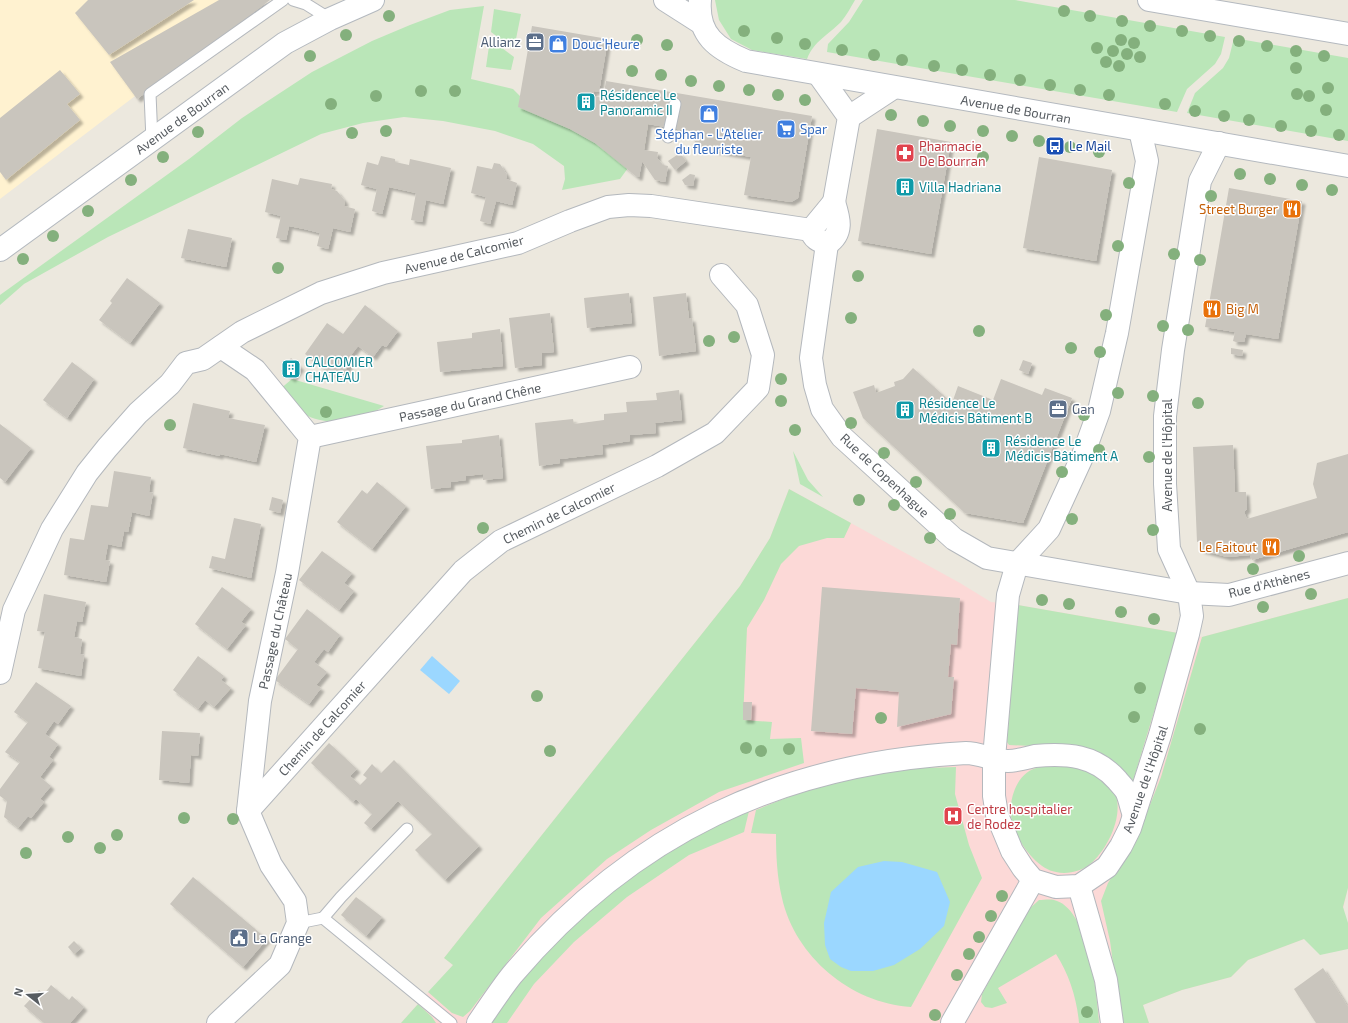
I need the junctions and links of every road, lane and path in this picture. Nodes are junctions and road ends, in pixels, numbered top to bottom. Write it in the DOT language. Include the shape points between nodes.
graph roads {
  1 [pos="283,0"];
  2 [pos="293,0"];
  3 [pos="373,0"];
  4 [pos="664,0"];
  5 [pos="700,0"];
  6 [pos="1149,0"];
  7 [pos="1202,4"];
  8 [pos="330,19"];
  9 [pos="701,23"];
  10 [pos="1348,34"];
  11 [pos="819,75"];
  12 [pos="893,88"];
  13 [pos="675,104"];
  14 [pos="849,117"];
  15 [pos="1140,130"];
  16 [pos="668,137"];
  17 [pos="152,140"];
  18 [pos="1219,143"];
  19 [pos="1348,166"];
  20 [pos="819,237"];
  21 [pos="0,250"];
  22 [pos="721,275"];
  23 [pos="242,332"];
  24 [pos="221,347"];
  25 [pos="630,367"];
  26 [pos="254,370"];
  27 [pos="310,437"];
  28 [pos="1348,563"];
  29 [pos="1017,564"];
  30 [pos="1189,592"];
  31 [pos="7,609"];
  32 [pos="0,673"];
  33 [pos="994,758"];
  34 [pos="248,811"];
  35 [pos="1134,815"];
  36 [pos="406,829"];
  37 [pos="1033,880"];
  38 [pos="1079,886"];
  39 [pos="324,918"];
  40 [pos="298,923"];
  41 [pos="218,1023"];
  42 [pos="451,1023"];
  43 [pos="478,1023"];
  44 [pos="952,1023"];
  45 [pos="1112,1023"];
  1 -- 17 [label="lane" via="150,94"];
  2 -- 8 [label="lane" via="306,4"];
  3 -- 8 [label="street, Avenue de Bourran"];
  4 -- 9 [label="street, Avenue de Bourran"];
  5 -- 9 [label="street"];
  6 -- 7 [label="street"];
  7 -- 10 [label="street"];
  8 -- 17 [label="street, Avenue de Bourran" via="286,43"];
  9 -- 11 [label="street, Avenue de Bourran" via="708,36 725,52 746,61"];
  11 -- 12 [label="street, Avenue de Bourran"];
  11 -- 14 [label="street"];
  12 -- 14 [label="street"];
  12 -- 15 [label="street, Avenue de Bourran"];
  13 -- 16 [label="lane"];
  14 -- 20 [label="street" via="834,202 839,217 838,234"];
  15 -- 18 [label="street, Avenue de Bourran"];
  15 -- 29 [label="street" via="1147,161 1099,411 1083,455 1049,529"];
  17 -- 21 [label="street, Avenue de Bourran"];
  18 -- 19 [label="street, Avenue de Bourran"];
  18 -- 30 [label="street, Avenue de l'Hôpital" via="1200,181 1165,416 1165,484 1169,549"];
  20 -- 23 [label="street, Avenue de Calcomier" via="658,206 608,207 518,243 383,273 321,293"];
  20 -- 29 [label="street, Rue de Copenhague" via="811,358 822,409 842,437 954,539 987,558"];
  22 -- 34 [label="street, Chemin de Calcomier" via="747,306 763,355 758,388 715,432 656,466 501,541 463,571"];
  23 -- 24 [label="street, Avenue de Calcomier"];
  23 -- 26 [label="street"];
  24 -- 26 [label="street"];
  24 -- 31 [label="street, Avenue de Calcomier" via="203,359 186,363 170,384 138,413 87,473"];
  25 -- 27 [label="street, Passage du Grand Chêne"];
  26 -- 27 [label="street"];
  27 -- 34 [label="street, Passage du Château" via="287,572 260,701"];
  28 -- 30 [label="street, Rue d'Athènes" via="1229,595"];
  29 -- 30 [label="street, Rue de Copenhague"];
  29 -- 33 [label="street" via="1008,596"];
  30 -- 35 [label="street, Avenue de l'Hôpital" via="1192,616 1188,634 1160,735"];
  31 -- 32 [label="street, Avenue de Calcomier"];
  33 -- 35 [label="street" via="1007,761 1037,756 1076,755 1094,761 1109,771 1126,791"];
  33 -- 37 [label="street" via="997,815 1012,851"];
  33 -- 43 [label="street" via="969,753 892,760 823,775 753,796 697,822 641,856 601,885 511,976"];
  34 -- 40 [label="street, Passage du Château" via="271,865 295,901"];
  35 -- 38 [label="street, Avenue de l'Hôpital" via="1121,846 1107,867"];
  36 -- 39 [label="lane"];
  37 -- 38 [label="street" via="1056,887"];
  37 -- 44 [label="street"];
  38 -- 45 [label="street" via="1106,980"];
  39 -- 40 [label="lane"];
  39 -- 42 [label="lane"];
  40 -- 41 [label="street" via="280,966"];
}
